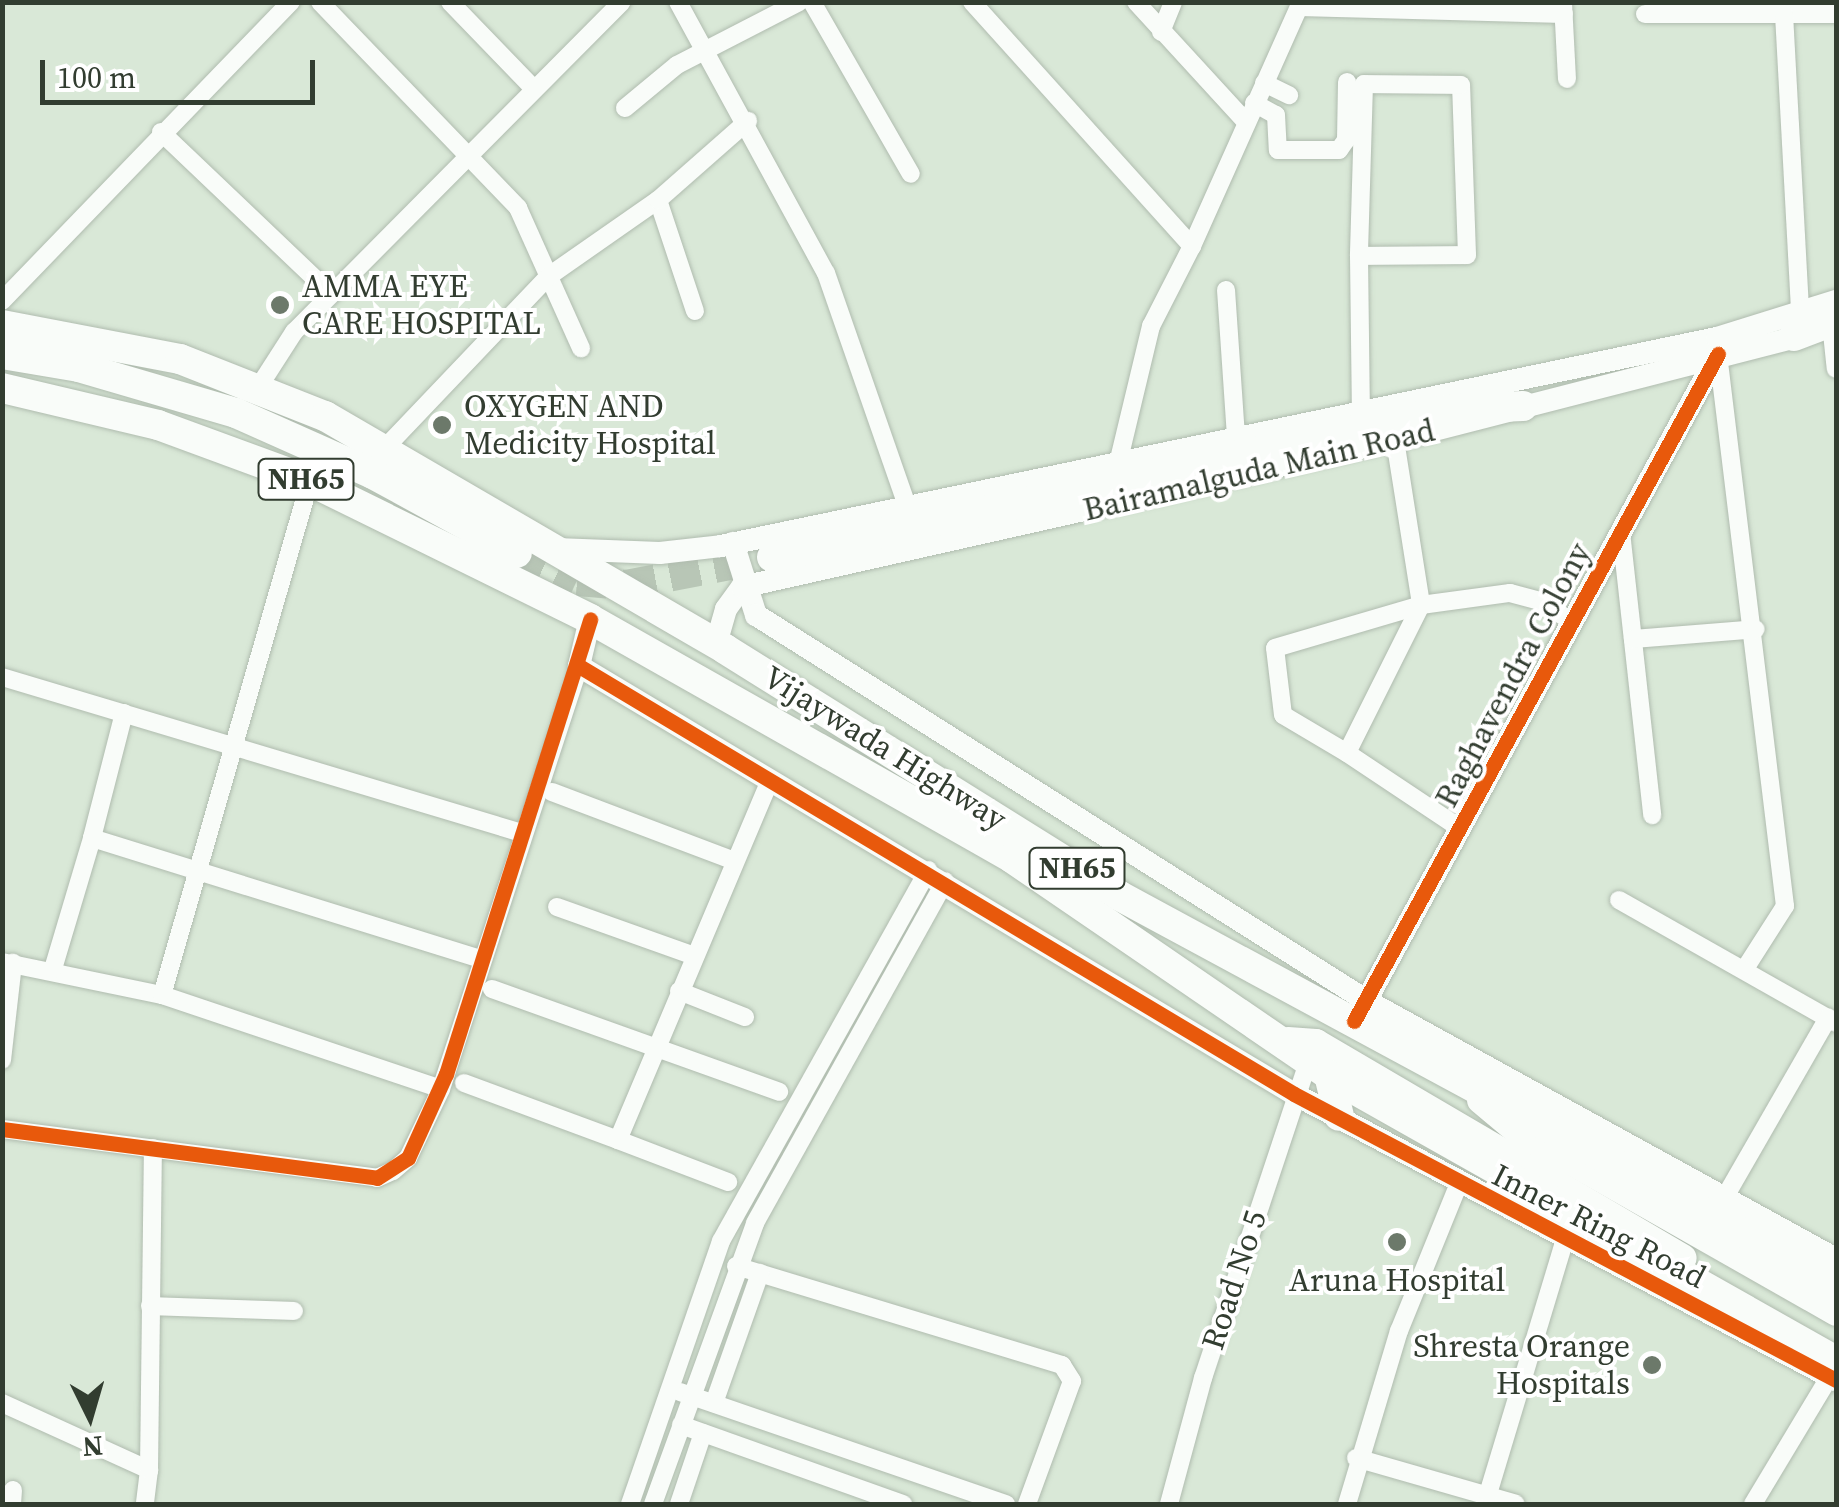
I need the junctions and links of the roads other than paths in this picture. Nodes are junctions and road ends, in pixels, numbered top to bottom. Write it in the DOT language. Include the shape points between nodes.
graph roads {
  1 [pos="291,2"];
  2 [pos="320,2"];
  3 [pos="450,2"];
  4 [pos="678,2"];
  5 [pos="799,2"];
  6 [pos="812,2"];
  7 [pos="972,2"];
  8 [pos="1136,2"];
  9 [pos="1173,2"];
  10 [pos="617,4"];
  11 [pos="1300,5"];
  12 [pos="1439,8"];
  13 [pos="1564,8"];
  14 [pos="1824,10"];
  15 [pos="1645,14"];
  16 [pos="1784,14"];
  17 [pos="1161,32"];
  18 [pos="708,52"];
  19 [pos="1566,79"];
  20 [pos="1347,82"];
  21 [pos="1264,83"];
  22 [pos="534,89"];
  23 [pos="1289,94"];
  24 [pos="1254,103"];
  25 [pos="625,108"];
  26 [pos="748,121"];
  27 [pos="1246,122"];
  28 [pos="160,132"];
  29 [pos="469,152"];
  30 [pos="912,174"];
  31 [pos="658,200"];
  32 [pos="1192,246"];
  33 [pos="1359,256"];
  34 [pos="549,276"];
  35 [pos="1226,290"];
  36 [pos="330,294"];
  37 [pos="2,301"];
  38 [pos="1836,302"];
  39 [pos="695,312"];
  40 [pos="1797,323"];
  41 [pos="2,325"];
  42 [pos="1835,328"];
  43 [pos="581,348"];
  44 [pos="2,354"];
  45 [pos="1718,354"];
  46 [pos="1836,369"];
  47 [pos="2,388"];
  48 [pos="258,388"];
  49 [pos="1523,406"];
  50 [pos="1361,412"];
  51 [pos="1236,435"];
  52 [pos="1395,440"];
  53 [pos="385,448"];
  54 [pos="1119,459"];
  55 [pos="310,481"];
  56 [pos="907,504"];
  57 [pos="1621,532"];
  58 [pos="733,544"];
  59 [pos="556,549"];
  60 [pos="517,552"];
  61 [pos="772,557"];
  62 [pos="742,587"];
  63 [pos="1421,605"];
  64 [pos="590,619"];
  65 [pos="1572,623"];
  66 [pos="1756,629"];
  67 [pos="1633,640"];
  68 [pos="716,644"];
  69 [pos="578,666"];
  70 [pos="4,681"];
  71 [pos="124,713"];
  72 [pos="234,748"];
  73 [pos="1346,753"];
  74 [pos="770,782"];
  75 [pos="552,792"];
  76 [pos="1652,815"];
  77 [pos="1461,829"];
  78 [pos="522,833"];
  79 [pos="92,838"];
  80 [pos="732,860"];
  81 [pos="202,871"];
  82 [pos="936,876"];
  83 [pos="1620,900"];
  84 [pos="557,907"];
  85 [pos="692,955"];
  86 [pos="481,960"];
  87 [pos="8,962"];
  88 [pos="54,970"];
  89 [pos="1744,970"];
  90 [pos="492,989"];
  91 [pos="679,990"];
  92 [pos="162,995"];
  93 [pos="1361,1011"];
  94 [pos="745,1017"];
  95 [pos="1832,1020"];
  96 [pos="658,1046"];
  97 [pos="1308,1058"];
  98 [pos="2,1060"];
  99 [pos="1450,1072"];
  100 [pos="464,1083"];
  101 [pos="441,1089"];
  102 [pos="779,1092"];
  103 [pos="1294,1094"];
  104 [pos="1340,1116"];
  105 [pos="2,1130"];
  106 [pos="618,1140"];
  107 [pos="153,1148"];
  108 [pos="728,1182"];
  109 [pos="1458,1186"];
  110 [pos="1725,1197"];
  111 [pos="732,1219"];
  112 [pos="752,1228"];
  113 [pos="1565,1239"];
  114 [pos="1836,1259"];
  115 [pos="736,1266"];
  116 [pos="760,1273"];
  117 [pos="1836,1282"];
  118 [pos="150,1306"];
  119 [pos="294,1311"];
  120 [pos="1836,1312"];
  121 [pos="1836,1346"];
  122 [pos="1834,1372"];
  123 [pos="670,1388"];
  124 [pos="690,1394"];
  125 [pos="714,1403"];
  126 [pos="2,1404"];
  127 [pos="681,1425"];
  128 [pos="703,1434"];
  129 [pos="1356,1458"];
  130 [pos="149,1470"];
  131 [pos="1488,1494"];
  132 [pos="145,1504"];
  133 [pos="630,1504"];
  134 [pos="653,1504"];
  135 [pos="678,1504"];
  136 [pos="903,1504"];
  137 [pos="1006,1504"];
  138 [pos="1027,1504"];
  139 [pos="1169,1504"];
  140 [pos="1347,1504"];
  141 [pos="1516,1504"];
  142 [pos="1752,1504"];
  1 -- 28 [label="street"];
  2 -- 29 [label="street"];
  3 -- 22 [label="street"];
  4 -- 18 [label="street"];
  5 -- 18 [label="street"];
  6 -- 30 [label="street"];
  7 -- 32 [label="street"];
  8 -- 17 [label="street"];
  9 -- 17 [label="street"];
  10 -- 22 [label="street"];
  11 -- 12 [label="street"];
  11 -- 21 [label="street"];
  12 -- 13 [label="street"];
  13 -- 19 [label="street"];
  14 -- 16 [label="street"];
  15 -- 16 [label="street"];
  16 -- 40 [label="street"];
  17 -- 27 [label="street"];
  18 -- 25 [label="street" via="678,65"];
  18 -- 26 [label="street"];
  20 -- 24 [label="street" via="1346,140 1339,150 1278,150 1276,115"];
  21 -- 23 [label="street"];
  21 -- 24 [label="street"];
  22 -- 29 [label="street"];
  24 -- 27 [label="street"];
  26 -- 31 [label="street"];
  26 -- 56 [label="street" via="826,273"];
  27 -- 32 [label="street"];
  28 -- 36 [label="street"];
  28 -- 37 [label="street"];
  29 -- 34 [label="street" via="518,208"];
  29 -- 36 [label="street"];
  31 -- 34 [label="street"];
  31 -- 39 [label="street"];
  32 -- 54 [label="street" via="1151,326"];
  33 -- 33 [label="street" via="1467,255 1461,85 1364,84"];
  33 -- 50 [label="street"];
  34 -- 43 [label="street"];
  34 -- 53 [label="street"];
  35 -- 51 [label="street"];
  36 -- 48 [label="street" via="294,332"];
  38 -- 40 [label="street"];
  40 -- 42 [label="highway"];
  40 -- 45 [label="street, Bairamalguda Main Road"];
  40 -- 50 [label="street"];
  41 -- 48 [label="highway, Vijaywada Highway / NH65" via="180,359"];
  42 -- 46 [label="street"];
  44 -- 60 [label="highway" via="79,367 236,412 373,474"];
  45 -- 49 [label="street, Bairamalguda Main Road"];
  45 -- 57 [label="street, Raghavendra Colony"];
  45 -- 66 [label="street"];
  47 -- 55 [label="highway, NH65" via="158,424"];
  48 -- 53 [label="highway, Vijaywada Highway / NH65"];
  49 -- 52 [label="street, Bairamalguda Main Road"];
  49 -- 61 [label="highway" via="1451,408"];
  50 -- 51 [label="street"];
  51 -- 54 [label="street"];
  52 -- 62 [label="street, Bairamalguda Main Road"];
  52 -- 63 [label="street"];
  53 -- 59 [label="highway, Vijaywada Highway / NH65"];
  54 -- 56 [label="street"];
  55 -- 64 [label="highway, NH65"];
  55 -- 72 [label="street"];
  56 -- 58 [label="street"];
  57 -- 65 [label="street, Raghavendra Colony"];
  57 -- 67 [label="street"];
  58 -- 59 [label="street" via="660,552"];
  58 -- 62 [label="street"];
  59 -- 68 [label="highway, Vijaywada Highway / NH65"];
  62 -- 68 [label="street" via="726,609"];
  62 -- 93 [label="street" via="756,615"];
  63 -- 65 [label="street" via="1510,593 1543,602"];
  63 -- 73 [label="street"];
  63 -- 73 [label="street" via="1271,654 1283,715"];
  64 -- 69 [label="street"];
  64 -- 97 [label="highway, Vijaywada Highway / NH65" via="945,817"];
  65 -- 77 [label="street, Raghavendra Colony"];
  66 -- 67 [label="street"];
  66 -- 89 [label="street" via="1786,906"];
  67 -- 76 [label="street"];
  68 -- 93 [label="highway, Vijaywada Highway / NH65" via="1118,894"];
  69 -- 74 [label="street, Inner Ring Road"];
  69 -- 78 [label="street"];
  70 -- 71 [label="street"];
  71 -- 72 [label="street"];
  71 -- 79 [label="street"];
  72 -- 78 [label="street"];
  72 -- 81 [label="street"];
  73 -- 77 [label="street"];
  74 -- 80 [label="street"];
  74 -- 82 [label="street, Inner Ring Road"];
  75 -- 80 [label="street"];
  77 -- 93 [label="street, Raghavendra Colony"];
  78 -- 86 [label="street"];
  79 -- 81 [label="street"];
  79 -- 88 [label="street"];
  80 -- 85 [label="street"];
  81 -- 86 [label="street"];
  81 -- 92 [label="street"];
  82 -- 103 [label="street, Inner Ring Road"];
  82 -- 111 [label="street"];
  82 -- 112 [label="street"];
  83 -- 89 [label="street"];
  84 -- 85 [label="street"];
  85 -- 91 [label="street"];
  86 -- 101 [label="street"];
  87 -- 88 [label="street"];
  87 -- 98 [label="street"];
  88 -- 92 [label="street"];
  89 -- 95 [label="street"];
  90 -- 96 [label="street"];
  91 -- 94 [label="street"];
  91 -- 96 [label="street"];
  92 -- 101 [label="street"];
  93 -- 99 [label="highway, Vijaywada Highway / NH65"];
  93 -- 110 [label="street"];
  95 -- 110 [label="street"];
  96 -- 102 [label="street"];
  96 -- 106 [label="street"];
  97 -- 103 [label="street, Road No 5"];
  97 -- 104 [label="highway"];
  97 -- 121 [label="main road, Vijaywada Highway" via="1316,1043"];
  97 -- 122 [label="highway, NH65"];
  99 -- 117 [label="highway, NH65"];
  99 -- 120 [label="main road, Vijaywada Highway" via="1518,1132"];
  100 -- 106 [label="street"];
  101 -- 107 [label="street" via="408,1158 377,1178"];
  103 -- 104 [label="street, Inner Ring Road"];
  103 -- 139 [label="street, Road No 5"];
  104 -- 109 [label="street, Inner Ring Road"];
  105 -- 107 [label="street"];
  106 -- 108 [label="street"];
  107 -- 118 [label="street"];
  109 -- 113 [label="street, Inner Ring Road"];
  109 -- 129 [label="street"];
  110 -- 114 [label="street"];
  111 -- 112 [label="street"];
  111 -- 123 [label="street"];
  112 -- 115 [label="street"];
  113 -- 122 [label="street, Inner Ring Road"];
  113 -- 131 [label="street"];
  115 -- 116 [label="street"];
  115 -- 124 [label="street"];
  116 -- 125 [label="street"];
  116 -- 138 [label="street" via="1062,1365 1072,1381"];
  118 -- 119 [label="street"];
  118 -- 130 [label="street"];
  122 -- 142 [label="street"];
  123 -- 124 [label="street"];
  123 -- 133 [label="street"];
  124 -- 125 [label="street"];
  124 -- 127 [label="street"];
  125 -- 137 [label="street"];
  126 -- 130 [label="street"];
  127 -- 128 [label="street"];
  127 -- 134 [label="street"];
  128 -- 135 [label="street"];
  128 -- 136 [label="street"];
  129 -- 131 [label="street"];
  129 -- 140 [label="street"];
  130 -- 132 [label="street"];
  131 -- 141 [label="street"];
}
